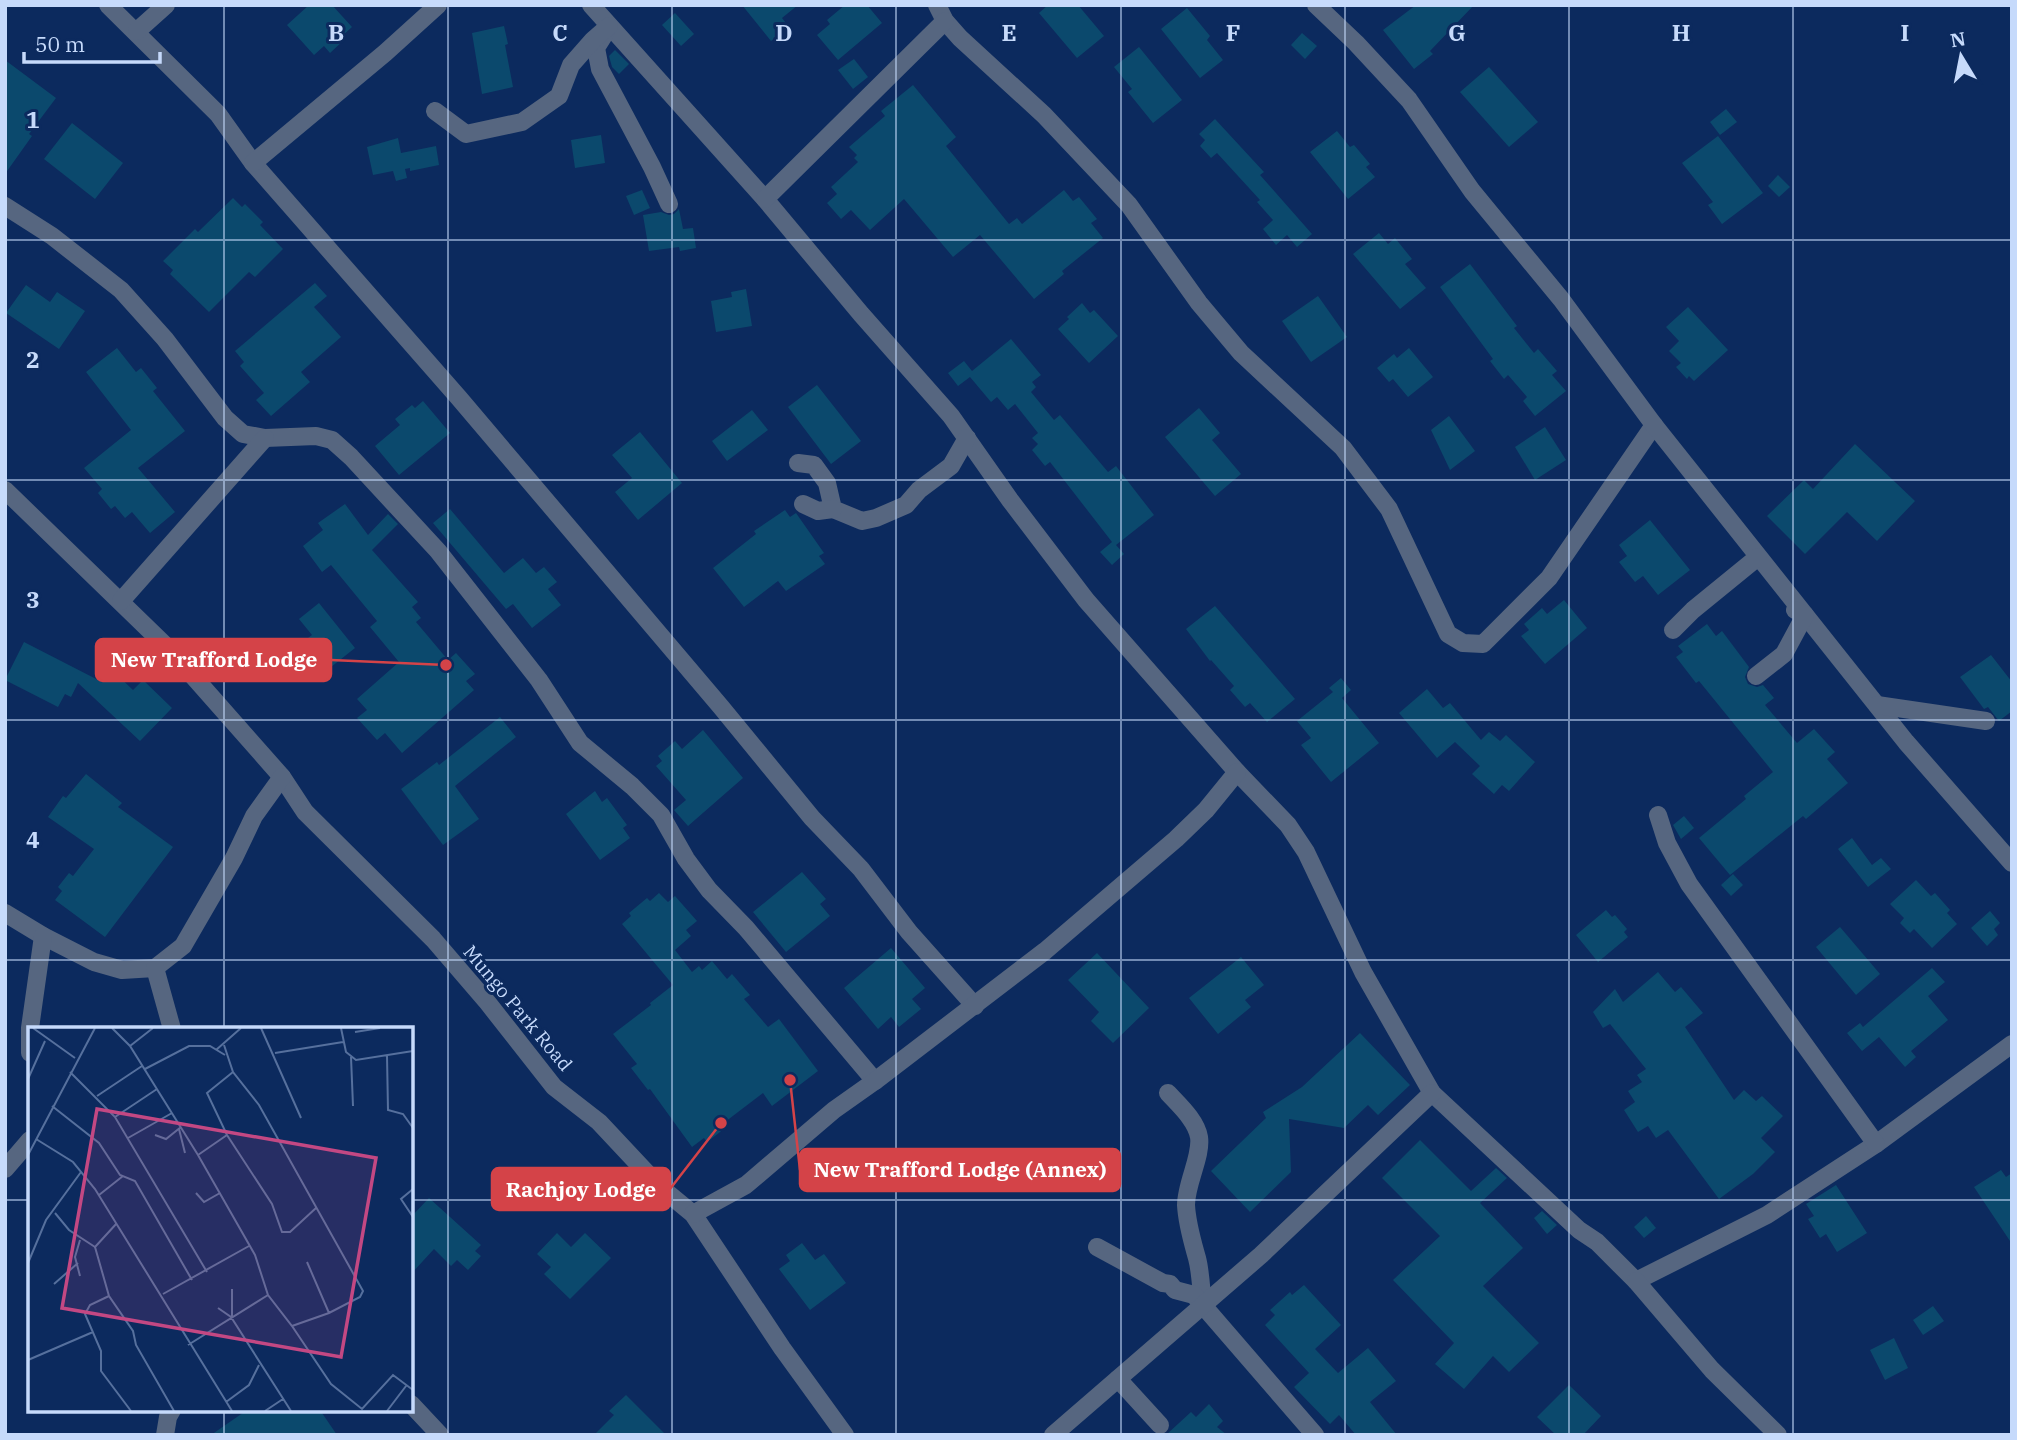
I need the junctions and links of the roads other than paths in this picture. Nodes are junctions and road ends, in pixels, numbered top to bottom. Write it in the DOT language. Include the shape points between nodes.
graph roads {
  1 [pos="108,5"];
  2 [pos="166,5"];
  3 [pos="438,5"];
  4 [pos="591,5"];
  5 [pos="1316,5"];
  6 [pos="941,13"];
  7 [pos="609,26"];
  8 [pos="137,31"];
  9 [pos="435,111"];
  10 [pos="253,163"];
  11 [pos="765,199"];
  12 [pos="669,204"];
  13 [pos="5,206"];
  14 [pos="1654,425"];
  15 [pos="265,438"];
  16 [pos="967,438"];
  17 [pos="798,463"];
  18 [pos="5,490"];
  19 [pos="803,504"];
  20 [pos="833,509"];
  21 [pos="1758,557"];
  22 [pos="1776,599"];
  23 [pos="121,601"];
  24 [pos="1805,615"];
  25 [pos="1672,630"];
  26 [pos="1756,676"];
  27 [pos="1877,705"];
  28 [pos="1986,721"];
  29 [pos="1237,772"];
  30 [pos="282,777"];
  31 [pos="1658,815"];
  32 [pos="2012,863"];
  33 [pos="5,913"];
  34 [pos="43,936"];
  35 [pos="155,968"];
  36 [pos="975,1006"];
  37 [pos="30,1027"];
  38 [pos="171,1027"];
  39 [pos="2012,1044"];
  40 [pos="876,1081"];
  41 [pos="1168,1093"];
  42 [pos="1432,1093"];
  43 [pos="28,1142"];
  44 [pos="1876,1144"];
  45 [pos="5,1169"];
  46 [pos="693,1214"];
  47 [pos="1097,1247"];
  48 [pos="1636,1281"];
  49 [pos="1203,1306"];
  50 [pos="1118,1379"];
  51 [pos="413,1406"];
  52 [pos="171,1412"];
  53 [pos="1160,1425"];
  54 [pos="166,1435"];
  55 [pos="440,1435"];
  56 [pos="845,1435"];
  57 [pos="1053,1435"];
  58 [pos="1315,1435"];
  59 [pos="1778,1435"];
  1 -- 8 [label="street"];
  2 -- 8 [label="street"];
  3 -- 10 [label="street"];
  4 -- 7 [label="street"];
  5 -- 14 [label="street" via="1409,100 1472,191 1561,299"];
  6 -- 11 [label="street"];
  6 -- 14 [label="street" via="979,57 1094,165 1241,354 1343,448 1389,509 1448,634 1463,643 1483,644 1549,578"];
  7 -- 9 [label="street" via="571,65 558,96 522,122 466,134"];
  7 -- 11 [label="street"];
  7 -- 12 [label="street" via="596,48 600,69"];
  8 -- 10 [label="street" via="218,114"];
  10 -- 36 [label="street" via="459,398"];
  11 -- 16 [label="street"];
  13 -- 15 [label="street" via="121,290 225,418 243,434"];
  14 -- 21 [label="street"];
  15 -- 23 [label="street"];
  15 -- 40 [label="street" via="316,436 332,440 352,457 438,551 539,680 580,743 661,815 709,890"];
  16 -- 20 [label="street" via="951,466 906,505 862,521"];
  16 -- 29 [label="street" via="1086,600"];
  17 -- 20 [label="street" via="814,465 827,483"];
  18 -- 23 [label="street, Mungo Park Road"];
  19 -- 20 [label="street"];
  21 -- 24 [label="street"];
  21 -- 25 [label="street"];
  22 -- 24 [label="street"];
  23 -- 30 [label="street, Mungo Park Road"];
  24 -- 26 [label="street" via="1784,654"];
  24 -- 27 [label="street"];
  27 -- 28 [label="street"];
  27 -- 32 [label="street"];
  29 -- 36 [label="street" via="1176,839"];
  29 -- 42 [label="street" via="1288,825 1306,852 1363,972"];
  30 -- 35 [label="street" via="254,816 183,946"];
  30 -- 46 [label="street, Mungo Park Road" via="305,811 433,939 554,1087 599,1122 659,1186"];
  31 -- 44 [label="street" via="1689,884"];
  33 -- 34 [label="street"];
  34 -- 35 [label="street" via="122,971"];
  34 -- 37 [label="street"];
  35 -- 38 [label="street"];
  36 -- 40 [label="street"];
  39 -- 44 [label="street"];
  40 -- 46 [label="street" via="834,1110 746,1185"];
  41 -- 49 [label="street" via="1189,1116 1199,1137 1186,1208"];
  42 -- 48 [label="street"];
  42 -- 49 [label="street"];
  43 -- 45 [label="street"];
  44 -- 48 [label="street" via="1767,1215"];
  46 -- 56 [label="street, Mungo Park Road"];
  47 -- 49 [label="street" via="1175,1290 1194,1295"];
  48 -- 59 [label="street" via="1712,1370"];
  49 -- 50 [label="street"];
  49 -- 58 [label="street"];
  50 -- 53 [label="street"];
  50 -- 57 [label="street"];
  51 -- 55 [label="street"];
  52 -- 54 [label="street"];
}
